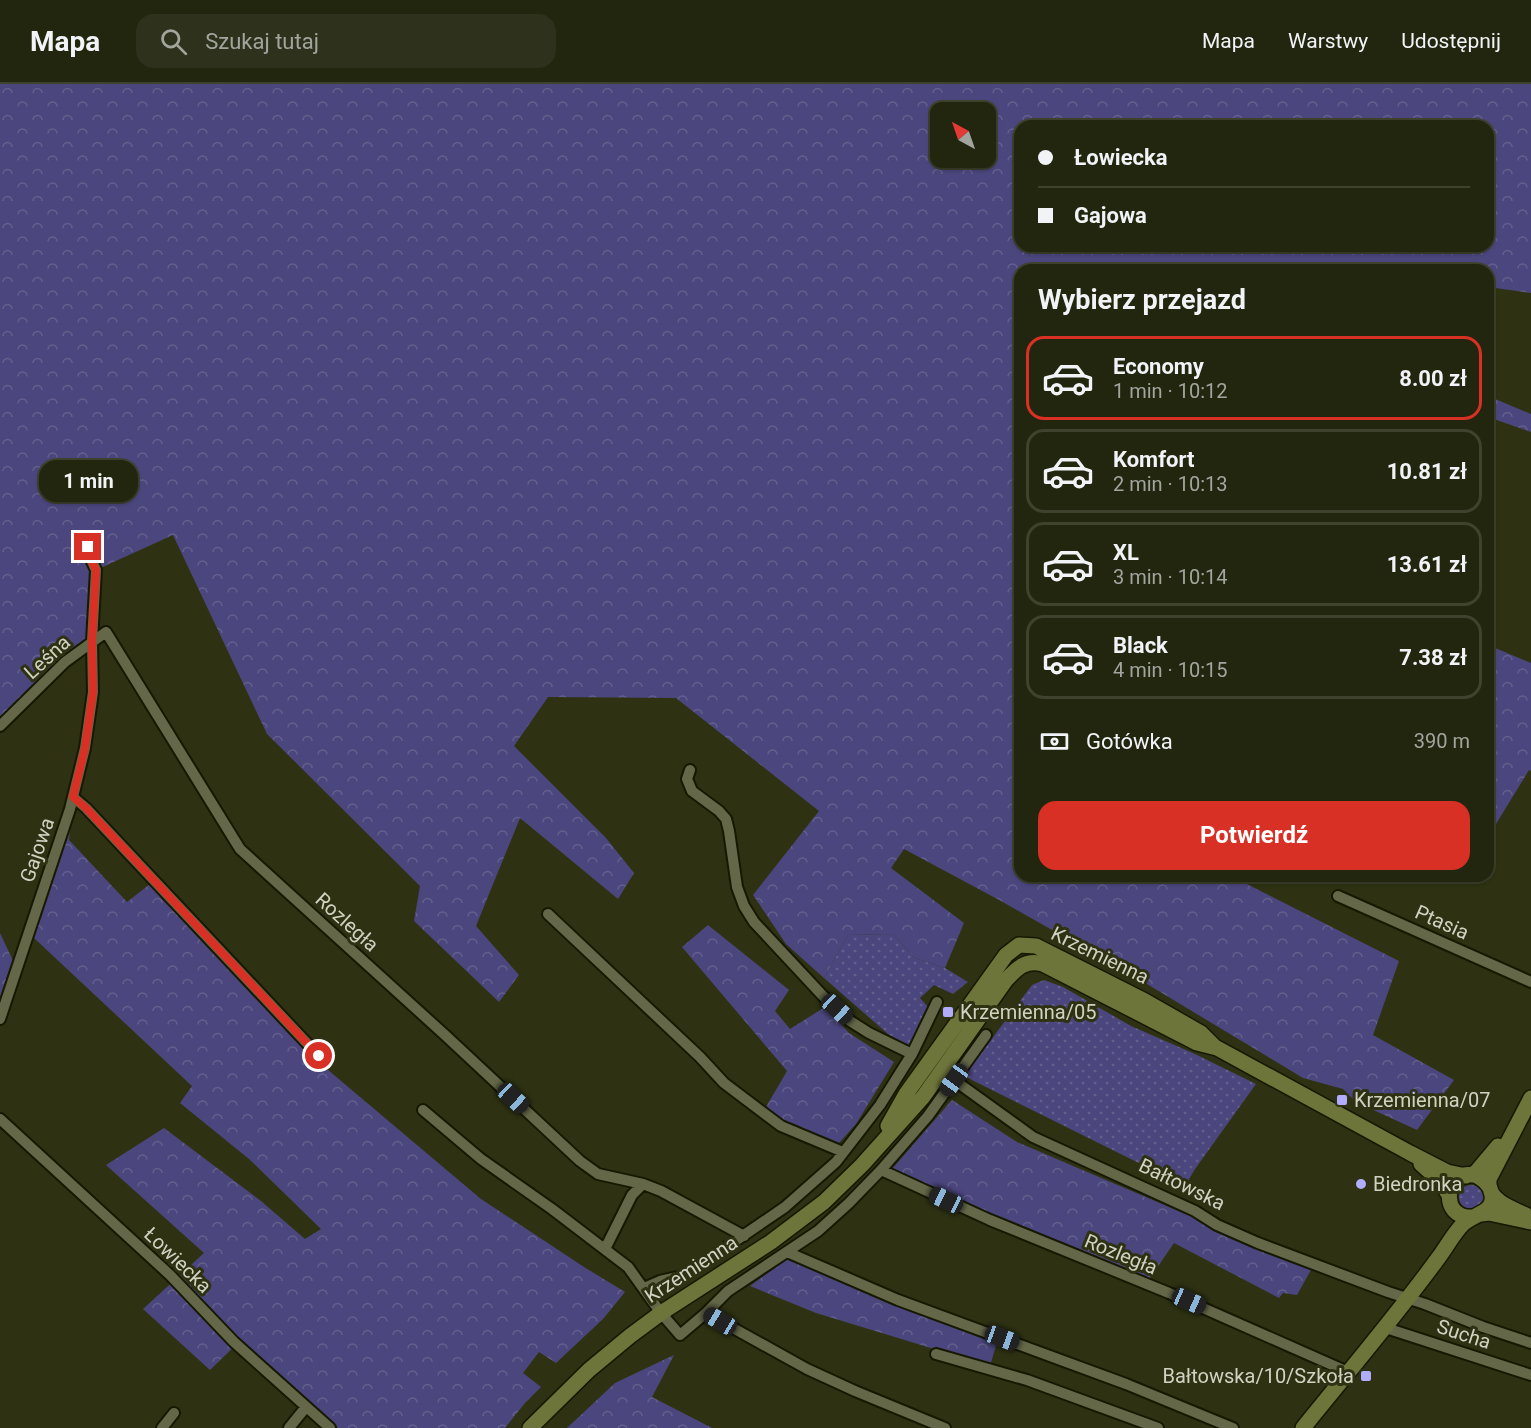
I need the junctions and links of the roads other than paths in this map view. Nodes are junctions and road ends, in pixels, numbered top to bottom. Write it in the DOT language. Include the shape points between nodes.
graph roads {
  1 [pos="88,547"];
  2 [pos="92,641"];
  3 [pos="0,726"];
  4 [pos="690,770"];
  5 [pos="73,797"];
  6 [pos="1338,896"];
  7 [pos="548,914"];
  8 [pos="1531,982"];
  9 [pos="937,1002"];
  10 [pos="0,1019"];
  11 [pos="986,1035"];
  12 [pos="912,1054"];
  13 [pos="319,1056"];
  14 [pos="954,1080"];
  15 [pos="1531,1098"];
  16 [pos="423,1110"];
  17 [pos="0,1119"];
  18 [pos="1517,1122"];
  19 [pos="843,1152"];
  20 [pos="1410,1153"];
  21 [pos="881,1170"];
  22 [pos="1469,1175"];
  23 [pos="643,1184"];
  24 [pos="1490,1189"];
  25 [pos="1450,1201"];
  26 [pos="1478,1216"];
  27 [pos="1531,1220"];
  28 [pos="744,1236"];
  29 [pos="605,1250"];
  30 [pos="787,1252"];
  31 [pos="1433,1265"];
  32 [pos="644,1288"];
  33 [pos="1406,1299"];
  34 [pos="661,1313"];
  35 [pos="706,1313"];
  36 [pos="1386,1328"];
  37 [pos="1531,1342"];
  38 [pos="936,1354"];
  39 [pos="1348,1372"];
  40 [pos="1531,1375"];
  41 [pos="306,1407"];
  42 [pos="174,1413"];
  43 [pos="162,1428"];
  44 [pos="290,1428"];
  45 [pos="330,1428"];
  46 [pos="530,1428"];
  47 [pos="945,1428"];
  48 [pos="1158,1428"];
  49 [pos="1233,1428"];
  50 [pos="1303,1428"];
  1 -- 2 [label="street, Gajowa" via="96,570"];
  2 -- 3 [label="street, Leśna"];
  2 -- 5 [label="street, Gajowa" via="93,692"];
  2 -- 23 [label="street, Rozległa" via="106,632 240,849 580,1161 598,1174"];
  4 -- 12 [label="street" via="689,787 726,819 737,887 754,922 850,1021"];
  5 -- 10 [label="street, Gajowa"];
  5 -- 13 [label="street"];
  6 -- 8 [label="street, Ptasia"];
  7 -- 19 [label="street" via="724,1083 781,1126"];
  9 -- 12 [label="street"];
  11 -- 14 [label="street"];
  12 -- 19 [label="street" via="880,1105"];
  14 -- 21 [label="street"];
  14 -- 33 [label="street, Bałtowska" via="1034,1137 1258,1243"];
  15 -- 18 [label="main road"];
  16 -- 29 [label="street" via="481,1159"];
  17 -- 41 [label="street, Łowiecka"];
  18 -- 22 [label="main road" via="1478,1172"];
  18 -- 24 [label="main road" via="1488,1179"];
  19 -- 28 [label="street" via="815,1182"];
  20 -- 22 [label="main road, Krzemienna" via="1447,1172"];
  20 -- 25 [label="main road, Krzemienna" via="1440,1181"];
  20 -- 34 [label="main road, Krzemienna" via="1217,1048 1202,1033 1144,1001 1036,946 1019,945 1006,955 906,1094 862,1165 824,1202 771,1242"];
  21 -- 30 [label="street" via="818,1231"];
  21 -- 39 [label="street, Rozległa"];
  22 -- 24 [label="main road" via="1479,1177"];
  22 -- 25 [label="main road" via="1454,1183"];
  23 -- 28 [label="street, Rozległa"];
  23 -- 29 [label="street" via="632,1195"];
  24 -- 26 [label="main road" via="1490,1205"];
  24 -- 27 [label="main road" via="1494,1198"];
  25 -- 26 [label="main road" via="1462,1216"];
  25 -- 31 [label="main road" via="1451,1220"];
  26 -- 27 [label="main road" via="1490,1213"];
  26 -- 31 [label="main road" via="1463,1224"];
  28 -- 32 [label="street" via="682,1276"];
  29 -- 32 [label="street" via="628,1267"];
  30 -- 35 [label="street" via="728,1291"];
  30 -- 49 [label="street" via="898,1300"];
  31 -- 33 [label="main road"];
  32 -- 34 [label="street"];
  33 -- 36 [label="main road"];
  33 -- 37 [label="street, Bałtowska"];
  34 -- 35 [label="street" via="680,1335"];
  34 -- 46 [label="main road, Krzemienna" via="589,1370"];
  35 -- 47 [label="street" via="807,1369"];
  36 -- 39 [label="main road"];
  36 -- 40 [label="street, Sucha"];
  38 -- 48 [label="street" via="1027,1380"];
  39 -- 50 [label="main road"];
  41 -- 44 [label="street"];
  41 -- 45 [label="street, Łowiecka"];
  42 -- 43 [label="street"];
}
